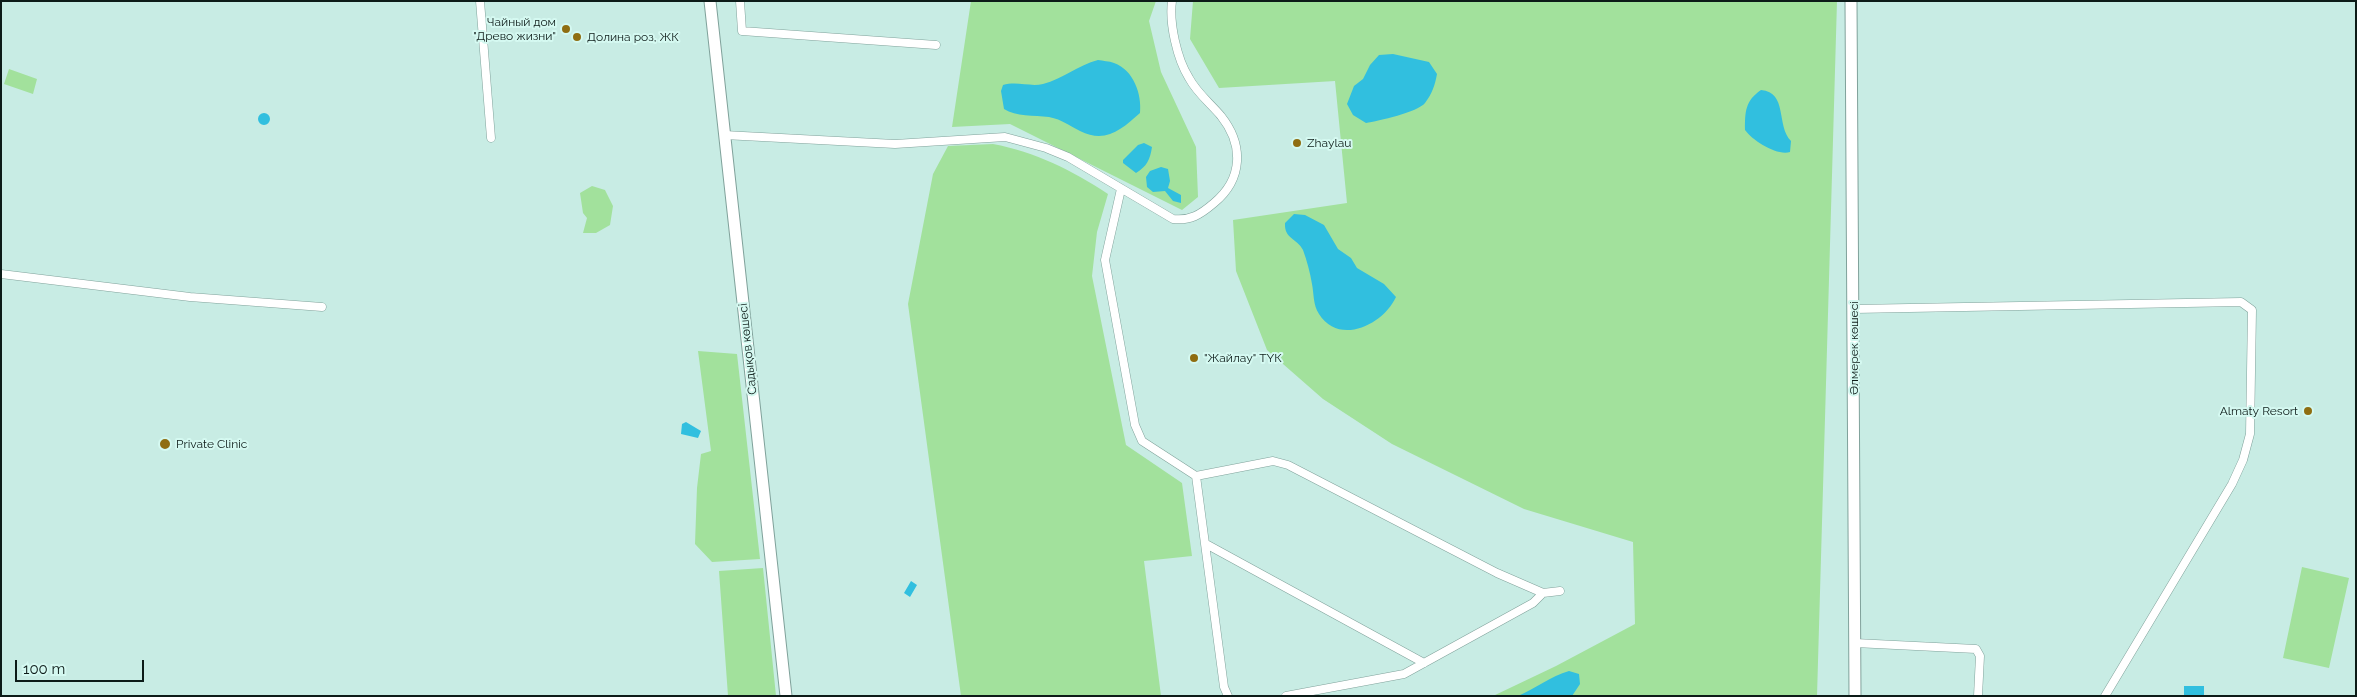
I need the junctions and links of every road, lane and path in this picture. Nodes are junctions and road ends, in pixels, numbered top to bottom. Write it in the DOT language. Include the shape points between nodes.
graph roads {
  1 [pos="480,1"];
  2 [pos="710,1"];
  3 [pos="740,1"];
  4 [pos="1172,1"];
  5 [pos="1852,1"];
  6 [pos="936,45"];
  7 [pos="724,135"];
  8 [pos="492,138"];
  9 [pos="1121,189"];
  10 [pos="1,274"];
  11 [pos="322,307"];
  12 [pos="1854,309"];
  13 [pos="1196,476"];
  14 [pos="1206,544"];
  15 [pos="1560,591"];
  16 [pos="1543,593"];
  17 [pos="1855,643"];
  18 [pos="1424,663"];
  19 [pos="786,696"];
  20 [pos="1228,696"];
  21 [pos="1286,696"];
  22 [pos="1855,696"];
  23 [pos="1978,696"];
  24 [pos="2105,696"];
  1 -- 8 [label="street"];
  2 -- 7 [label="street, Садықов көшесі"];
  3 -- 6 [label="street" via="742,31"];
  4 -- 9 [label="street" via="1171,27 1187,76 1228,127 1239,159 1223,196 1196,217 1173,219"];
  5 -- 12 [label="street, Әлмерек көшесі"];
  7 -- 9 [label="street" via="895,144 1004,137 1068,157"];
  7 -- 19 [label="street, Садықов көшесі"];
  9 -- 13 [label="street" via="1105,260 1135,426 1142,441"];
  10 -- 11 [label="street" via="190,297"];
  12 -- 17 [label="street, Әлмерек көшесі"];
  12 -- 24 [label="street" via="2241,302 2252,310 2250,434 2243,460 2232,484"];
  13 -- 14 [label="street"];
  13 -- 16 [label="street" via="1273,461 1288,465 1497,573"];
  14 -- 18 [label="street"];
  14 -- 20 [label="street" via="1224,687"];
  15 -- 16 [label="street"];
  16 -- 18 [label="street" via="1534,603"];
  17 -- 22 [label="street, Әлмерек көшесі"];
  17 -- 23 [label="street" via="1976,650 1980,656"];
  18 -- 21 [label="street" via="1404,674"];
}
